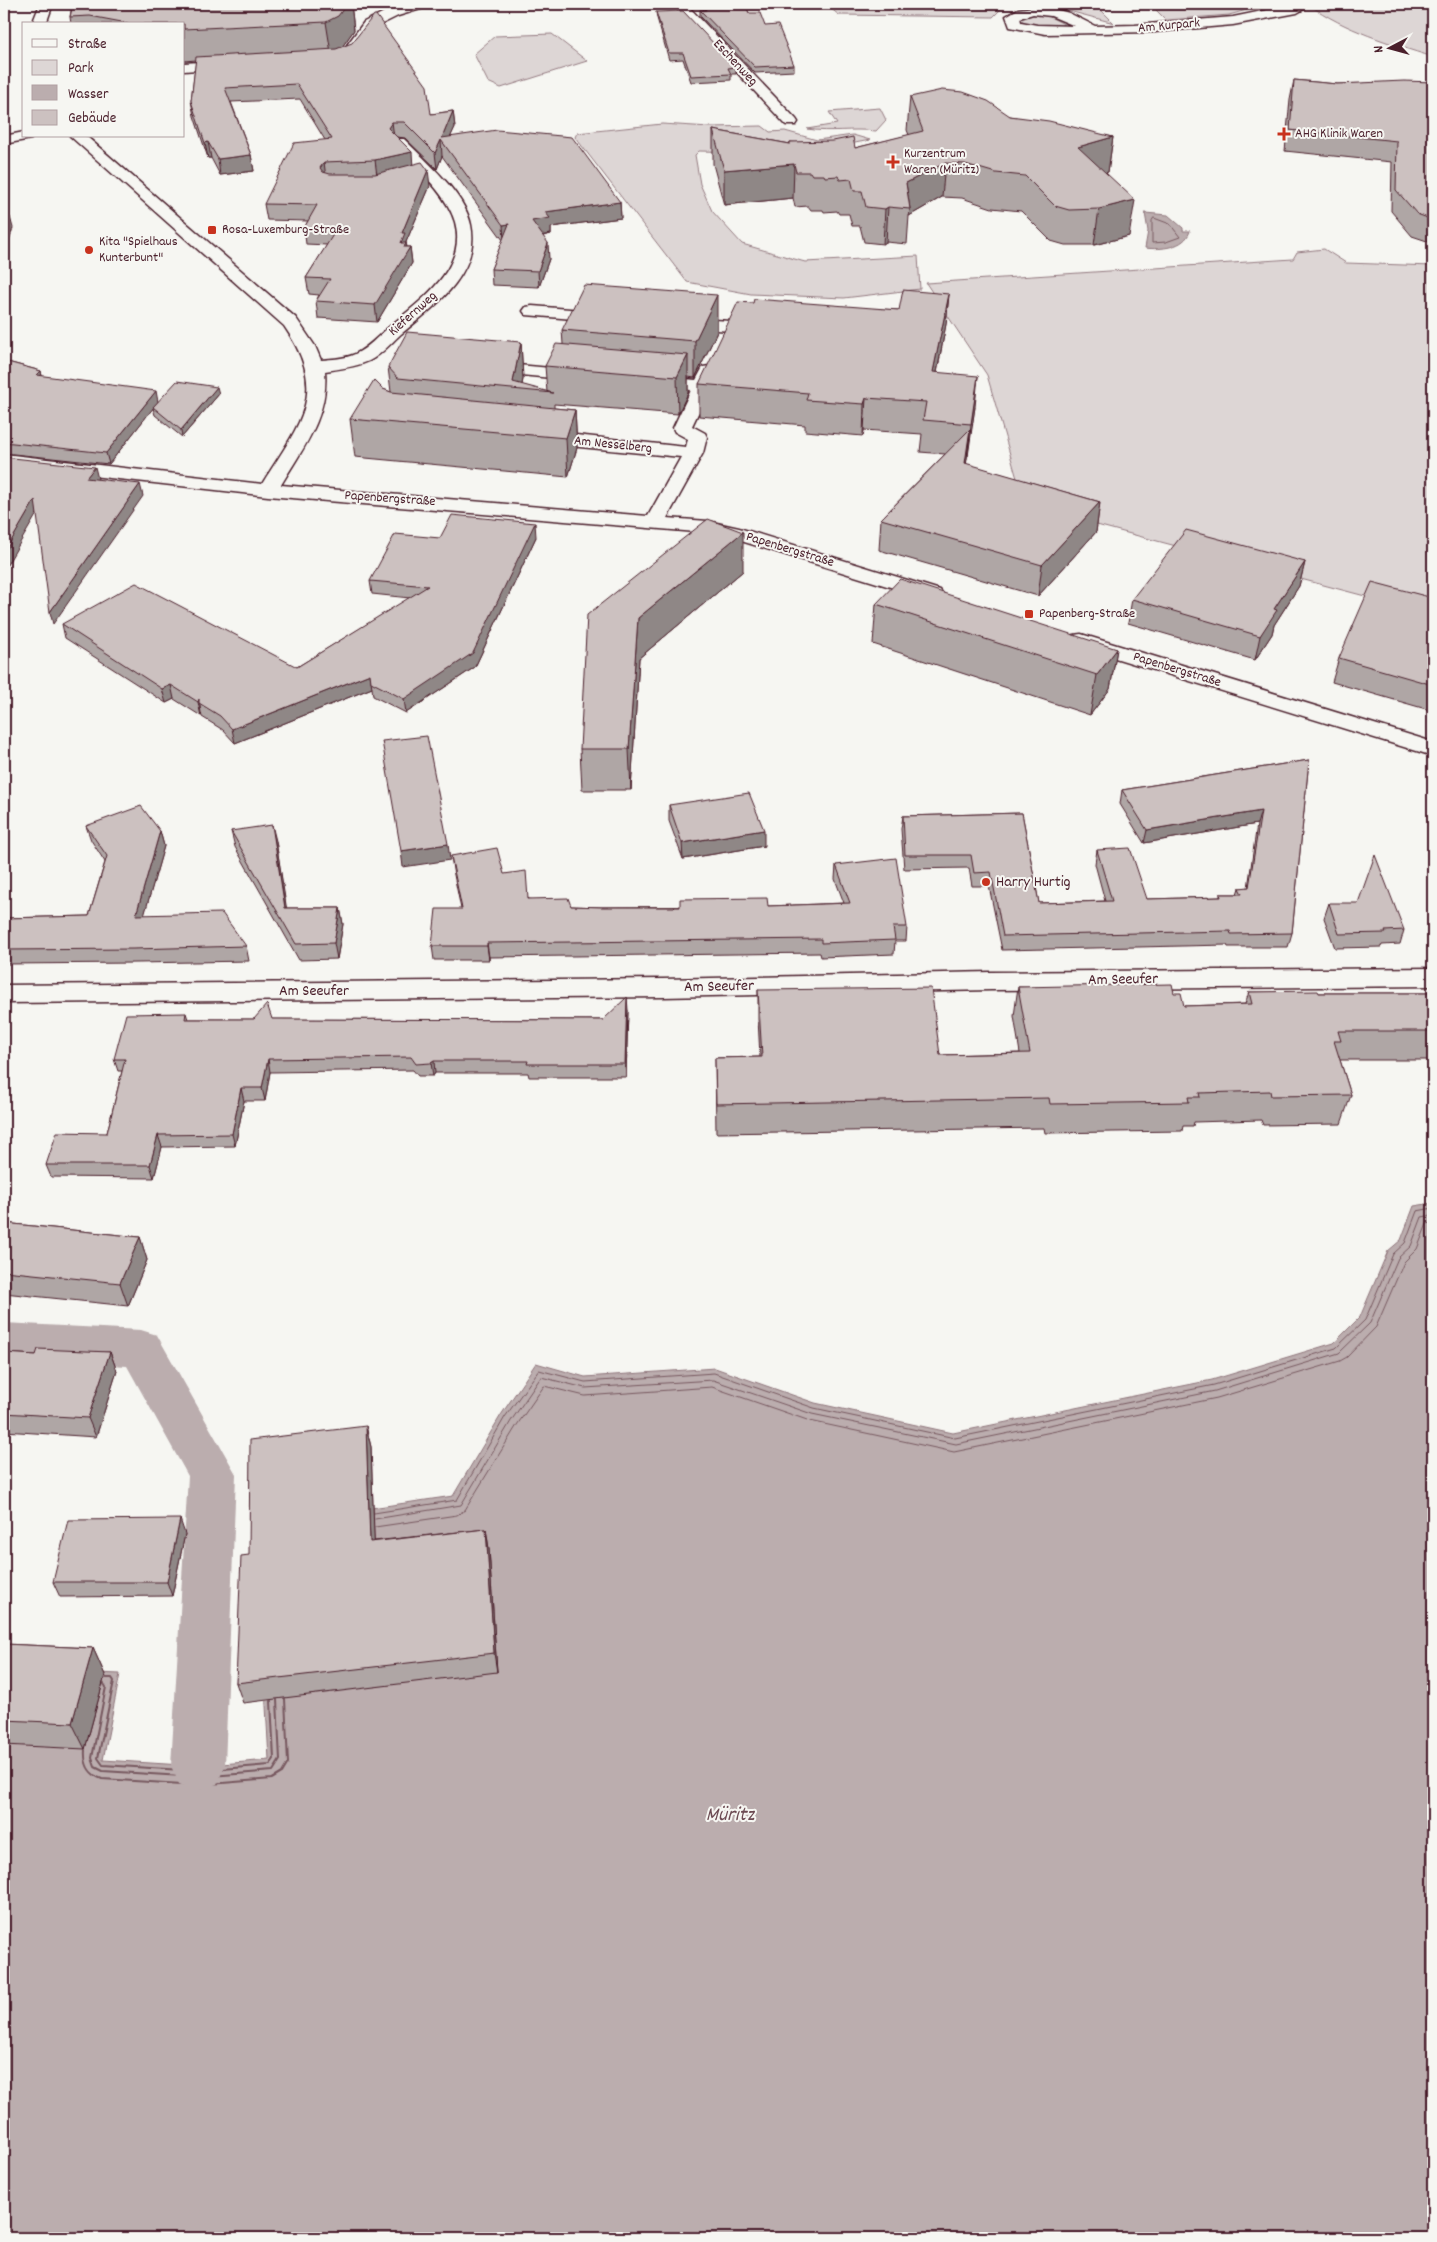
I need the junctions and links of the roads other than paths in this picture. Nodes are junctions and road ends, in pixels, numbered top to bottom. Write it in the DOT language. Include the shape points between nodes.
graph roads {
  1 [pos="46,4"];
  2 [pos="422,4"];
  3 [pos="679,4"];
  4 [pos="1291,4"];
  5 [pos="40,22"];
  6 [pos="1092,30"];
  7 [pos="347,54"];
  8 [pos="244,64"];
  9 [pos="185,67"];
  10 [pos="791,122"];
  11 [pos="22,137"];
  12 [pos="79,138"];
  13 [pos="4,140"];
  14 [pos="399,142"];
  15 [pos="532,311"];
  16 [pos="623,318"];
  17 [pos="662,321"];
  18 [pos="316,366"];
  19 [pos="464,366"];
  20 [pos="603,377"];
  21 [pos="632,380"];
  22 [pos="701,386"];
  23 [pos="521,435"];
  24 [pos="693,453"];
  25 [pos="4,460"];
  26 [pos="268,490"];
  27 [pos="655,522"];
  28 [pos="952,601"];
  29 [pos="1062,634"];
  30 [pos="1433,749"];
  31 [pos="1433,977"];
  32 [pos="4,994"];
  1 -- 5 [label="street"];
  2 -- 7 [label="street" via="370,24"];
  3 -- 10 [label="street, Eschenweg"];
  4 -- 6 [label="street, Am Kurpark" via="1297,9 1232,21"];
  6 -- 6 [label="street, Am Kurpark" via="1044,11 1030,10 1013,16 1015,24 1021,27"];
  8 -- 9 [label="street"];
  11 -- 13 [label="street"];
  12 -- 18 [label="street" via="290,322 305,340"];
  14 -- 18 [label="street, Kiefernweg" via="418,173 449,198 463,223 465,249 460,264 429,302 368,354 353,361"];
  15 -- 16 [label="street"];
  17 -- 22 [label="street" via="727,335"];
  18 -- 26 [label="street" via="319,384 316,404"];
  19 -- 20 [label="street"];
  21 -- 22 [label="street"];
  22 -- 24 [label="street" via="682,428 698,437"];
  23 -- 24 [label="street, Am Nesselberg"];
  24 -- 27 [label="street"];
  25 -- 26 [label="street, Papenbergstraße"];
  26 -- 27 [label="street, Papenbergstraße"];
  27 -- 28 [label="street, Papenbergstraße" via="732,532"];
  29 -- 30 [label="street, Papenbergstraße"];
  31 -- 32 [label="street, Am Seeufer"];
}
